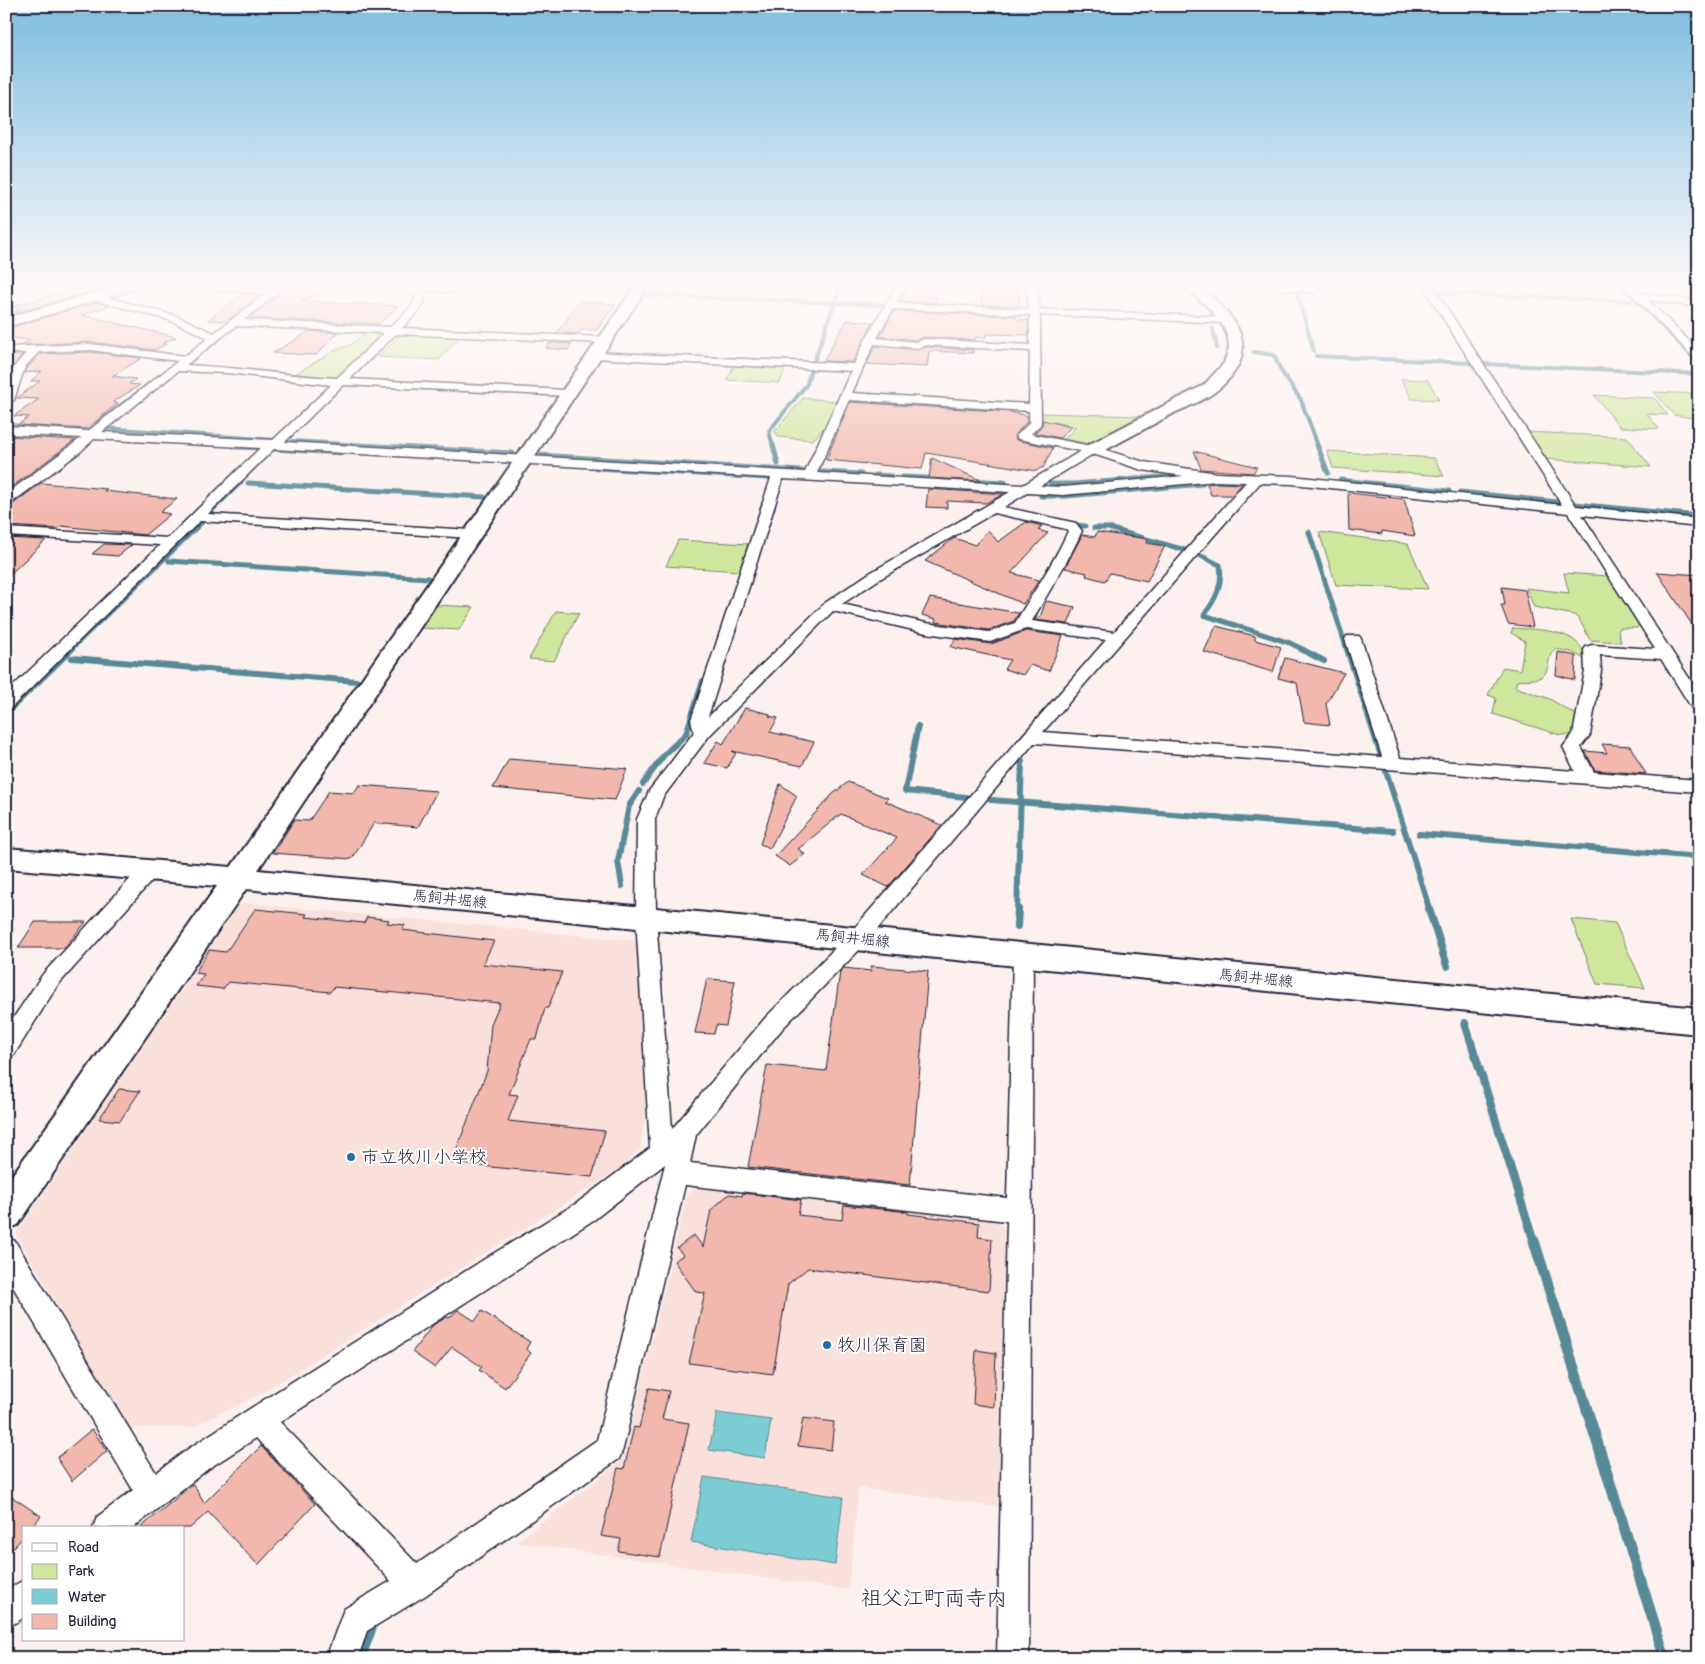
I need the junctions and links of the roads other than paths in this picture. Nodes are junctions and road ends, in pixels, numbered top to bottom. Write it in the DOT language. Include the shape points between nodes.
graph roads {
  1 [pos="21,363"];
  2 [pos="182,363"];
  3 [pos="360,363"];
  4 [pos="588,363"];
  5 [pos="749,363"];
  6 [pos="860,363"];
  7 [pos="1034,363"];
  8 [pos="1232,363"];
  9 [pos="1477,363"];
  10 [pos="175,368"];
  11 [pos="858,368"];
  12 [pos="341,381"];
  13 [pos="567,393"];
  14 [pos="845,396"];
  15 [pos="6,402"];
  16 [pos="1035,408"];
  17 [pos="6,430"];
  18 [pos="92,433"];
  19 [pos="274,444"];
  20 [pos="1092,450"];
  21 [pos="522,459"];
  22 [pos="778,475"];
  23 [pos="809,477"];
  24 [pos="1217,477"];
  25 [pos="1257,478"];
  26 [pos="1024,489"];
  27 [pos="6,500"];
  28 [pos="991,508"];
  29 [pos="1571,509"];
  30 [pos="197,517"];
  31 [pos="1699,522"];
  32 [pos="6,532"];
  33 [pos="471,534"];
  34 [pos="171,542"];
  35 [pos="830,606"];
  36 [pos="1022,624"];
  37 [pos="1118,637"];
  38 [pos="1353,640"];
  39 [pos="1666,655"];
  40 [pos="1692,687"];
  41 [pos="6,703"];
  42 [pos="1699,706"];
  43 [pos="703,732"];
  44 [pos="1030,737"];
  45 [pos="1394,764"];
  46 [pos="1588,778"];
  47 [pos="1699,786"];
  48 [pos="6,858"];
  49 [pos="150,870"];
  50 [pos="238,878"];
  51 [pos="646,918"];
  52 [pos="857,939"];
  53 [pos="1023,955"];
  54 [pos="1699,1021"];
  55 [pos="6,1048"];
  56 [pos="669,1163"];
  57 [pos="11,1196"];
  58 [pos="1020,1211"];
  59 [pos="6,1250"];
  60 [pos="258,1420"];
  61 [pos="152,1494"];
  62 [pos="111,1526"];
  63 [pos="415,1584"];
  64 [pos="22,1598"];
  65 [pos="6,1611"];
  66 [pos="342,1658"];
  67 [pos="1013,1658"];
  1 -- 15 [label="street" via="15,371"];
  2 -- 10 [label="street"];
  3 -- 12 [label="street"];
  4 -- 13 [label="street"];
  5 -- 11 [label="street"];
  6 -- 11 [label="street"];
  7 -- 16 [label="street"];
  8 -- 20 [label="street" via="1210,388"];
  9 -- 29 [label="street"];
  10 -- 12 [label="street"];
  10 -- 18 [label="street"];
  11 -- 14 [label="street"];
  12 -- 13 [label="street"];
  12 -- 19 [label="street"];
  13 -- 21 [label="street"];
  14 -- 16 [label="street"];
  14 -- 23 [label="street"];
  16 -- 20 [label="street" via="1034,424 1022,436"];
  17 -- 18 [label="street"];
  18 -- 19 [label="street"];
  18 -- 27 [label="street" via="76,449"];
  19 -- 21 [label="street"];
  19 -- 30 [label="street"];
  20 -- 24 [label="street" via="1142,466"];
  20 -- 26 [label="street"];
  21 -- 22 [label="street"];
  21 -- 33 [label="street"];
  22 -- 23 [label="street"];
  22 -- 43 [label="street" via="699,720"];
  23 -- 26 [label="street"];
  24 -- 25 [label="street"];
  24 -- 26 [label="street" via="1062,491"];
  25 -- 29 [label="street"];
  25 -- 37 [label="street"];
  26 -- 28 [label="street"];
  28 -- 35 [label="street"];
  28 -- 36 [label="street" via="1071,526 1075,531 1064,556"];
  29 -- 31 [label="street"];
  29 -- 39 [label="street"];
  30 -- 33 [label="street"];
  30 -- 34 [label="street"];
  32 -- 34 [label="street"];
  33 -- 50 [label="street"];
  34 -- 41 [label="street"];
  35 -- 36 [label="street" via="926,628 990,637"];
  35 -- 43 [label="street"];
  36 -- 37 [label="street"];
  37 -- 44 [label="street"];
  38 -- 45 [label="street"];
  39 -- 40 [label="street"];
  39 -- 46 [label="street" via="1592,650 1593,671 1581,735 1572,747"];
  40 -- 42 [label="street"];
  43 -- 51 [label="street" via="655,795 646,819"];
  44 -- 45 [label="street"];
  44 -- 52 [label="street"];
  45 -- 46 [label="street"];
  46 -- 47 [label="street"];
  48 -- 49 [label="street, 馬飼井堀線"];
  49 -- 50 [label="street, 馬飼井堀線"];
  49 -- 55 [label="street" via="50,980"];
  50 -- 51 [label="street, 馬飼井堀線"];
  50 -- 57 [label="street"];
  51 -- 52 [label="street, 馬飼井堀線"];
  51 -- 56 [label="street"];
  52 -- 53 [label="street, 馬飼井堀線"];
  52 -- 56 [label="street" via="774,1023 685,1131"];
  53 -- 54 [label="street, 馬飼井堀線"];
  53 -- 58 [label="street"];
  56 -- 58 [label="street"];
  56 -- 60 [label="street" via="500,1264"];
  56 -- 63 [label="street" via="609,1449"];
  58 -- 67 [label="street"];
  59 -- 61 [label="street"];
  60 -- 61 [label="street"];
  60 -- 63 [label="street"];
  61 -- 62 [label="street"];
  63 -- 66 [label="street" via="355,1620"];
  64 -- 65 [label="street"];
}
